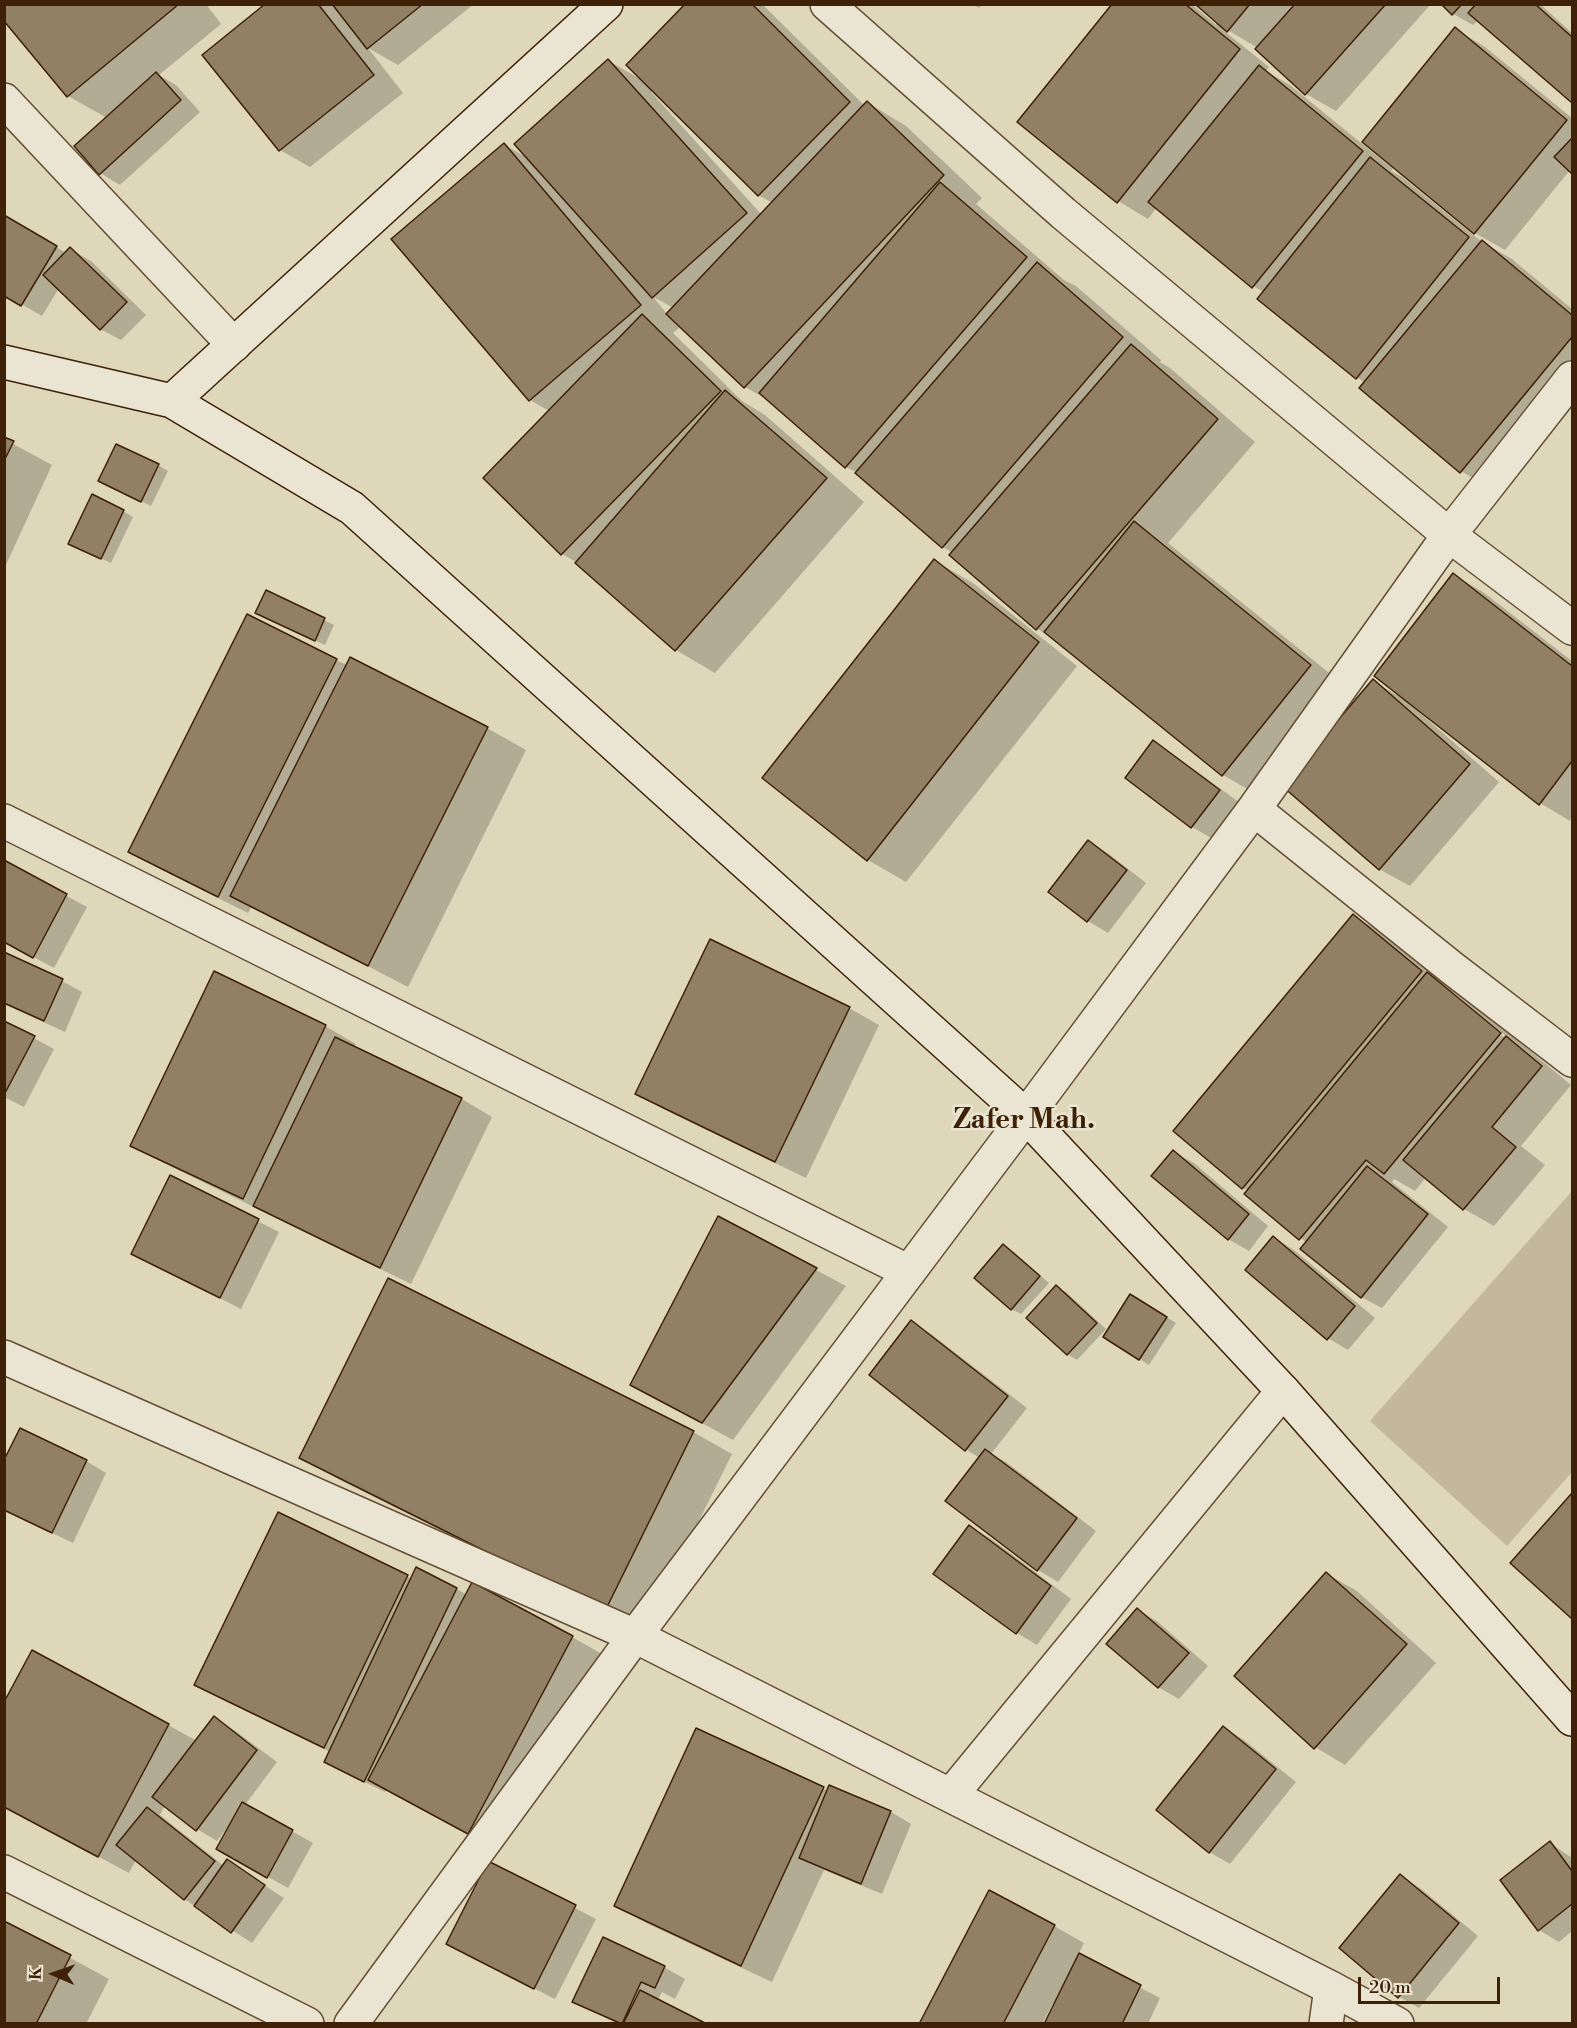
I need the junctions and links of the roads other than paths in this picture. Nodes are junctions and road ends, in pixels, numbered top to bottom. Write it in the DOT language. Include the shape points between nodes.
graph roads {
  1 [pos="606,4"];
  2 [pos="828,4"];
  3 [pos="4,100"];
  4 [pos="234,345"];
  5 [pos="4,362"];
  6 [pos="1572,378"];
  7 [pos="172,401"];
  8 [pos="1449,535"];
  9 [pos="1572,628"];
  10 [pos="1254,809"];
  11 [pos="4,821"];
  12 [pos="1572,1060"];
  13 [pos="1026,1116"];
  14 [pos="909,1272"];
  15 [pos="4,1357"];
  16 [pos="1283,1392"];
  17 [pos="635,1636"];
  18 [pos="1572,1719"];
  19 [pos="951,1795"];
  20 [pos="4,1872"];
  21 [pos="1331,1988"];
  22 [pos="307,2024"];
  23 [pos="351,2024"];
  24 [pos="1326,2024"];
  25 [pos="1397,2024"];
  1 -- 4 [label="street"];
  2 -- 8 [label="street" via="1063,213"];
  3 -- 4 [label="street"];
  4 -- 7 [label="street"];
  5 -- 7 [label="street"];
  6 -- 8 [label="street"];
  7 -- 13 [label="street" via="352,508"];
  8 -- 9 [label="street"];
  8 -- 10 [label="street"];
  10 -- 12 [label="street"];
  10 -- 13 [label="street"];
  11 -- 14 [label="street"];
  13 -- 14 [label="street"];
  13 -- 16 [label="street"];
  14 -- 17 [label="street"];
  15 -- 17 [label="street"];
  16 -- 18 [label="street"];
  16 -- 19 [label="street"];
  17 -- 19 [label="street"];
  17 -- 23 [label="street"];
  19 -- 21 [label="street"];
  20 -- 22 [label="street"];
  21 -- 24 [label="street"];
  21 -- 25 [label="street"];
}
